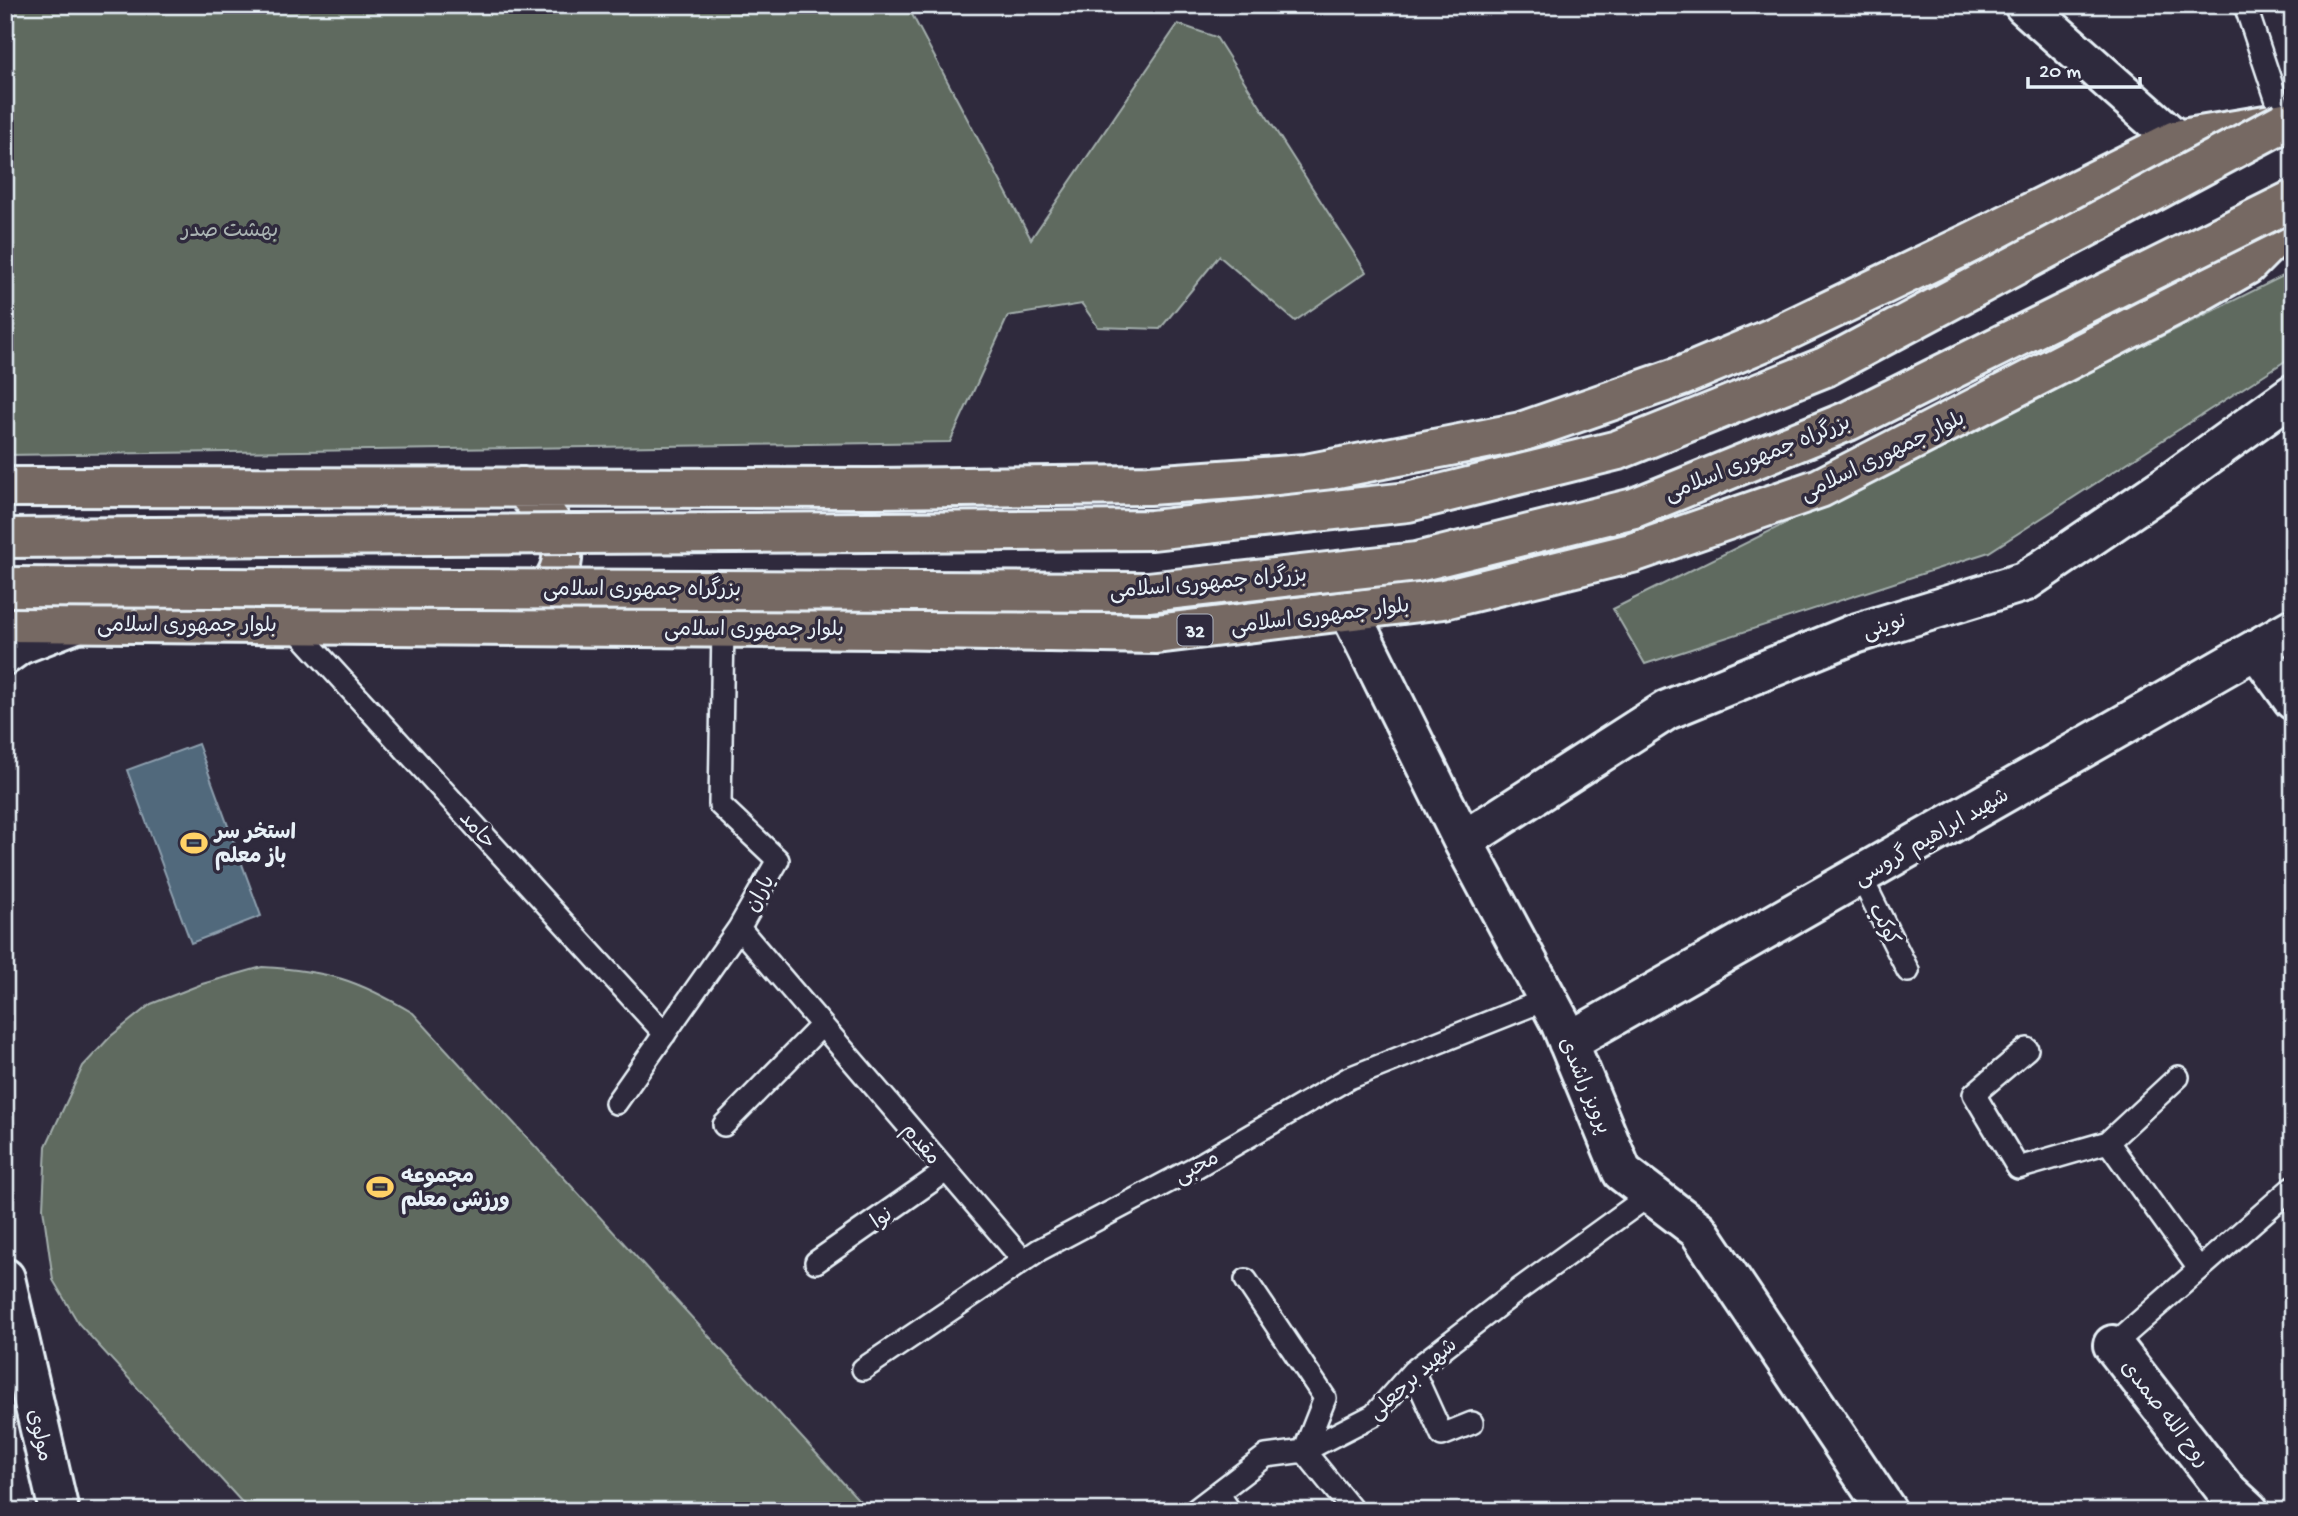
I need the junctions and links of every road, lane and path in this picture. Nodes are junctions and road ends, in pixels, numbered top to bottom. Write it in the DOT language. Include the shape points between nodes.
graph roads {
  1 [pos="2024,5"];
  2 [pos="2245,5"];
  3 [pos="2284,122"];
  4 [pos="2176,140"];
  5 [pos="2293,200"];
  6 [pos="2293,219"];
  7 [pos="2293,394"];
  8 [pos="5,487"];
  9 [pos="522,487"];
  10 [pos="5,538"];
  11 [pos="5,587"];
  12 [pos="1350,613"];
  13 [pos="5,622"];
  14 [pos="76,623"];
  15 [pos="291,624"];
  16 [pos="501,626"];
  17 [pos="723,627"];
  18 [pos="2293,628"];
  19 [pos="2256,650"];
  20 [pos="5,654"];
  21 [pos="2293,700"];
  22 [pos="1464,841"];
  23 [pos="1861,877"];
  24 [pos="739,929"];
  25 [pos="1908,971"];
  26 [pos="1547,999"];
  27 [pos="822,1026"];
  28 [pos="665,1034"];
  29 [pos="1568,1042"];
  30 [pos="2027,1049"];
  31 [pos="2178,1077"];
  32 [pos="616,1102"];
  33 [pos="723,1125"];
  34 [pos="2108,1142"];
  35 [pos="946,1171"];
  36 [pos="2293,1187"];
  37 [pos="1651,1194"];
  38 [pos="1023,1261"];
  39 [pos="816,1262"];
  40 [pos="2199,1269"];
  41 [pos="5,1278"];
  42 [pos="1246,1280"];
  43 [pos="2113,1345"];
  44 [pos="863,1369"];
  45 [pos="1413,1371"];
  46 [pos="1472,1423"];
  47 [pos="1304,1451"];
  48 [pos="1218,1493"];
  49 [pos="59,1511"];
  50 [pos="1194,1511"];
  51 [pos="1230,1511"];
  52 [pos="1353,1511"];
  53 [pos="1887,1511"];
  54 [pos="2249,1511"];
  1 -- 4 [label="street"];
  2 -- 3 [label="lane"];
  3 -- 4 [label="main road"];
  3 -- 10 [label="main road, bridge" via="1825,367 1618,450 1408,502 1152,530"];
  4 -- 9 [label="main road" via="1772,338 1682,376 1521,432 1306,474 1149,485"];
  5 -- 11 [label="main road, بزرگراه جمهوری اسلامی / 32, bridge" via="1848,421 1634,508 1417,562 1148,592"];
  6 -- 12 [label="main road, بلوار جمهوری اسلامی / 32" via="2247,265 1820,488 1632,553 1444,599"];
  7 -- 22 [label="street, نوینی" via="2024,582 1854,634 1667,710"];
  8 -- 9 [label="main road"];
  9 -- 16 [label="main road" via="551,519 564,549 560,575 530,608"];
  12 -- 17 [label="main road, بلوار جمهوری اسلامی / 32" via="1156,634"];
  12 -- 22 [label="street, پرویز راشدی"];
  13 -- 14 [label="main road, بلوار جمهوری اسلامی / 32"];
  14 -- 15 [label="main road, بلوار جمهوری اسلامی / 32"];
  14 -- 20 [label="street"];
  15 -- 16 [label="main road, بلوار جمهوری اسلامی / 32"];
  15 -- 28 [label="lane, حامد"];
  16 -- 17 [label="main road, بلوار جمهوری اسلامی / 32"];
  17 -- 24 [label="lane, یاران" via="720,805 778,860"];
  18 -- 19 [label="street, شهید ابراهیم گروسی"];
  19 -- 21 [label="street"];
  19 -- 23 [label="street, شهید ابراهیم گروسی"];
  22 -- 26 [label="street, پرویز راشدی"];
  23 -- 25 [label="lane, کوکب"];
  23 -- 29 [label="street, شهید ابراهیم گروسی"];
  24 -- 27 [label="lane, مقدم"];
  24 -- 28 [label="lane, یاران"];
  26 -- 29 [label="street, پرویز راشدی"];
  26 -- 38 [label="lane, محبی" via="1349,1078"];
  27 -- 33 [label="lane"];
  27 -- 35 [label="lane, مقدم"];
  28 -- 32 [label="lane, یاران"];
  29 -- 37 [label="street, پرویز راشدی" via="1622,1172"];
  30 -- 34 [label="lane" via="1974,1094 2018,1168"];
  31 -- 34 [label="lane"];
  34 -- 40 [label="lane"];
  35 -- 38 [label="lane, مقدم"];
  35 -- 39 [label="lane, نوا"];
  36 -- 40 [label="lane"];
  37 -- 45 [label="lane, شهید برجعلی"];
  37 -- 53 [label="street, پرویز راشدی" via="1698,1230"];
  38 -- 44 [label="lane, محبی"];
  40 -- 43 [label="lane"];
  41 -- 49 [label="street, مولوی"];
  42 -- 47 [label="lane" via="1325,1398"];
  43 -- 54 [label="street, روح الله صمدی" via="2224,1488"];
  45 -- 46 [label="lane" via="1442,1434"];
  45 -- 47 [label="lane, شهید برجعلی" via="1374,1415"];
  47 -- 48 [label="lane, شهید برجعلی" via="1266,1456"];
  47 -- 52 [label="lane"];
  48 -- 50 [label="lane, شهید برجعلی"];
  48 -- 51 [label="lane"];
}
